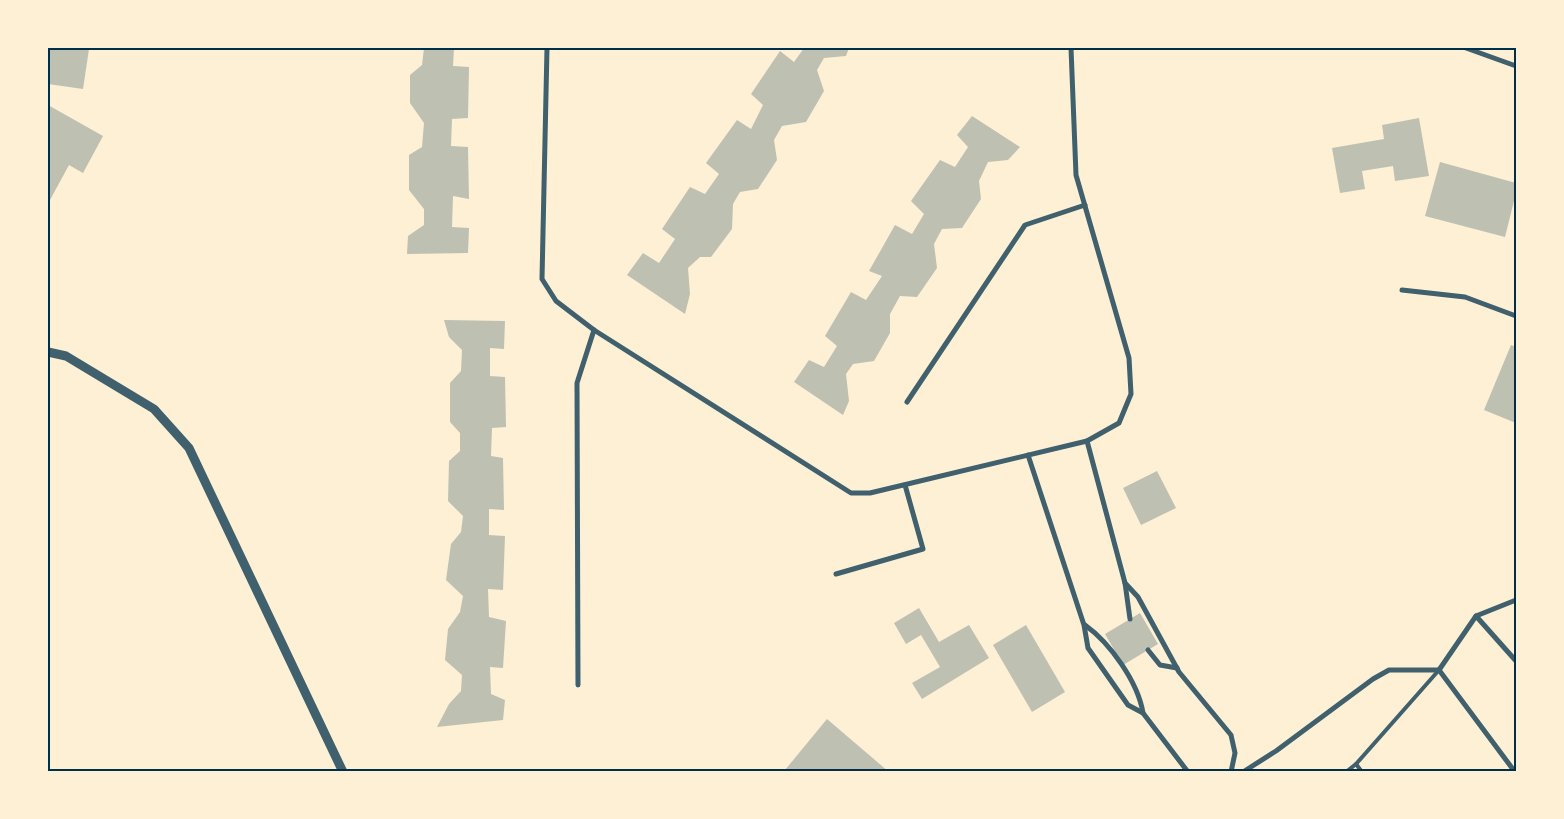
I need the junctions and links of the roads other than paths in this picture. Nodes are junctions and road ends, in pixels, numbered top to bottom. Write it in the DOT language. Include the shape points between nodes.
graph roads {
  1 [pos="547,48"];
  2 [pos="1071,48"];
  3 [pos="1466,48"];
  4 [pos="1516,66"];
  5 [pos="1085,205"];
  6 [pos="1402,290"];
  7 [pos="1516,316"];
  8 [pos="594,330"];
  9 [pos="48,352"];
  10 [pos="907,402"];
  11 [pos="1087,441"];
  12 [pos="1028,455"];
  13 [pos="905,485"];
  14 [pos="836,574"];
  15 [pos="1125,583"];
  16 [pos="1516,600"];
  17 [pos="1476,616"];
  18 [pos="1130,619"];
  19 [pos="1084,625"];
  20 [pos="1148,650"];
  21 [pos="1516,661"];
  22 [pos="1177,668"];
  23 [pos="1439,670"];
  24 [pos="578,685"];
  25 [pos="1143,713"];
  26 [pos="1356,764"];
  27 [pos="343,772"];
  28 [pos="1188,772"];
  29 [pos="1232,772"];
  30 [pos="1243,772"];
  31 [pos="1346,772"];
  32 [pos="1362,772"];
  33 [pos="1515,772"];
  1 -- 8 [label="street" via="542,279 556,300"];
  2 -- 5 [label="street" via="1076,175"];
  3 -- 4 [label="street"];
  5 -- 10 [label="street" via="1025,225"];
  5 -- 11 [label="street" via="1129,358 1131,394 1119,423"];
  6 -- 7 [label="street" via="1465,297"];
  8 -- 13 [label="street" via="851,493 870,494"];
  8 -- 24 [label="street" via="577,383"];
  9 -- 27 [label="street" via="66,356 154,409 189,448"];
  11 -- 12 [label="street"];
  11 -- 15 [label="street"];
  12 -- 13 [label="street"];
  12 -- 19 [label="street"];
  13 -- 14 [label="street" via="923,549"];
  15 -- 18 [label="street"];
  15 -- 22 [label="street" via="1138,597"];
  16 -- 17 [label="street"];
  17 -- 21 [label="street"];
  17 -- 23 [label="street"];
  19 -- 25 [label="street" via="1102,638 1140,695"];
  19 -- 25 [label="street" via="1088,648 1128,705"];
  20 -- 22 [label="street" via="1160,665"];
  22 -- 29 [label="street" via="1231,736 1235,753"];
  23 -- 26 [label="lane"];
  23 -- 30 [label="street" via="1389,670 1373,678"];
  23 -- 33 [label="street"];
  25 -- 28 [label="street"];
  26 -- 31 [label="lane"];
  26 -- 32 [label="lane"];
}
